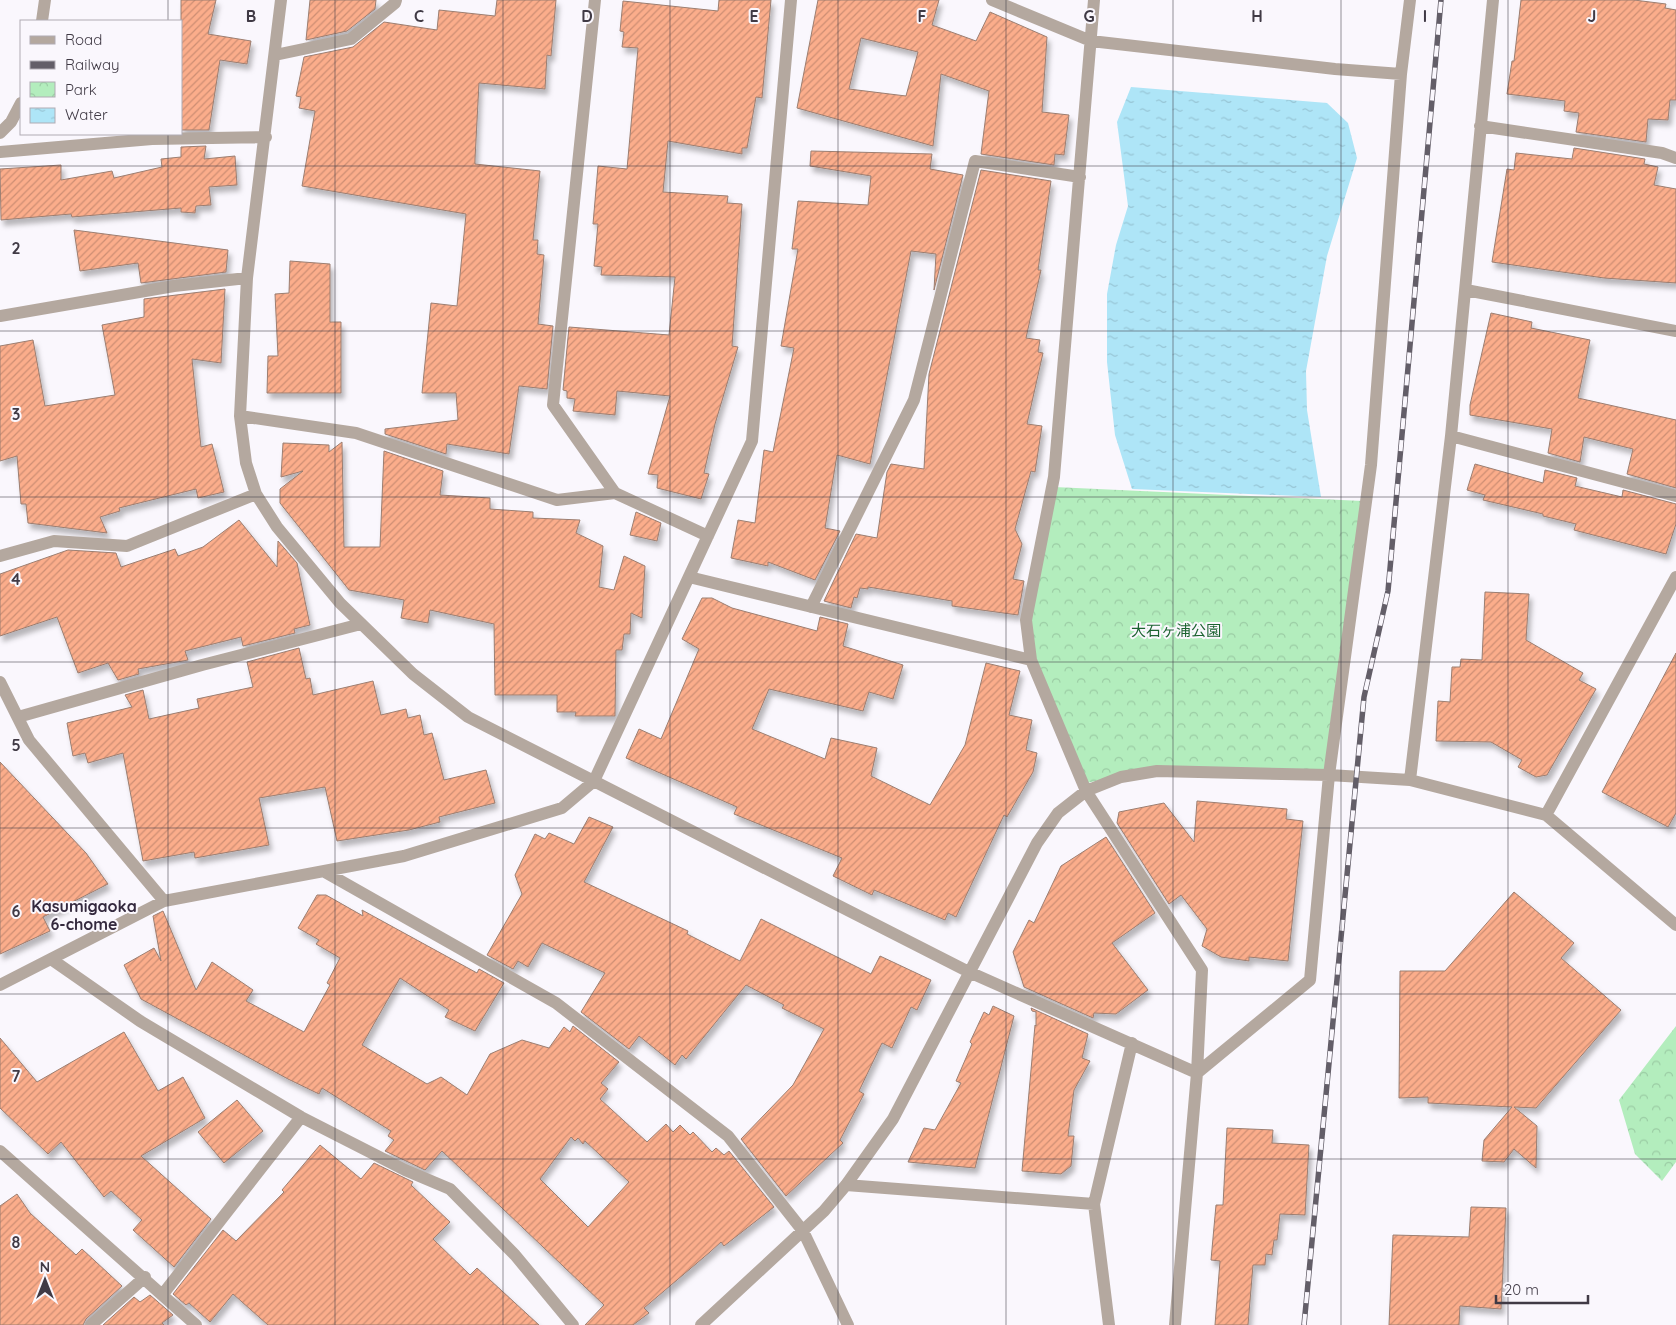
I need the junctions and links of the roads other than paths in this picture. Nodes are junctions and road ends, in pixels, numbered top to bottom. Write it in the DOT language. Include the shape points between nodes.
graph roads {
  1 [pos="45,0"];
  2 [pos="281,0"];
  3 [pos="396,0"];
  4 [pos="595,0"];
  5 [pos="791,0"];
  6 [pos="992,0"];
  7 [pos="1094,0"];
  8 [pos="1410,0"];
  9 [pos="1492,0"];
  10 [pos="42,20"];
  11 [pos="1091,41"];
  12 [pos="275,55"];
  13 [pos="1401,74"];
  14 [pos="20,105"];
  15 [pos="1480,126"];
  16 [pos="0,133"];
  17 [pos="266,137"];
  18 [pos="0,152"];
  19 [pos="1676,158"];
  20 [pos="1080,177"];
  21 [pos="247,278"];
  22 [pos="1466,290"];
  23 [pos="0,316"];
  24 [pos="1676,331"];
  25 [pos="240,416"];
  26 [pos="1450,436"];
  27 [pos="615,493"];
  28 [pos="256,494"];
  29 [pos="1676,496"];
  30 [pos="708,536"];
  31 [pos="0,556"];
  32 [pos="689,577"];
  33 [pos="1676,577"];
  34 [pos="811,607"];
  35 [pos="361,624"];
  36 [pos="1031,660"];
  37 [pos="0,682"];
  38 [pos="18,717"];
  39 [pos="1329,775"];
  40 [pos="1410,780"];
  41 [pos="594,781"];
  42 [pos="1086,791"];
  43 [pos="1546,815"];
  44 [pos="325,872"];
  45 [pos="164,902"];
  46 [pos="1676,925"];
  47 [pos="51,959"];
  48 [pos="969,972"];
  49 [pos="0,985"];
  50 [pos="1132,1043"];
  51 [pos="1197,1073"];
  52 [pos="301,1117"];
  53 [pos="0,1151"];
  54 [pos="846,1185"];
  55 [pos="1094,1204"];
  56 [pos="803,1231"];
  57 [pos="145,1277"];
  58 [pos="163,1294"];
  59 [pos="91,1325"];
  60 [pos="196,1325"];
  61 [pos="573,1325"];
  62 [pos="701,1325"];
  63 [pos="848,1325"];
  64 [pos="1108,1325"];
  65 [pos="1175,1325"];
  1 -- 10 [label="street"];
  2 -- 12 [label="street"];
  3 -- 12 [label="street" via="351,38"];
  4 -- 27 [label="street" via="552,405"];
  5 -- 30 [label="street" via="752,441"];
  6 -- 11 [label="street"];
  7 -- 11 [label="street"];
  8 -- 13 [label="street"];
  9 -- 15 [label="street"];
  11 -- 13 [label="street"];
  11 -- 20 [label="street"];
  12 -- 17 [label="street"];
  13 -- 39 [label="street" via="1371,465"];
  14 -- 16 [label="street" via="11,122"];
  15 -- 19 [label="street" via="1662,153"];
  15 -- 22 [label="street"];
  17 -- 18 [label="street" via="152,139"];
  17 -- 21 [label="street"];
  20 -- 34 [label="street" via="975,161 914,400"];
  20 -- 36 [label="street" via="1054,477 1026,620"];
  21 -- 23 [label="street" via="174,286"];
  21 -- 25 [label="street"];
  22 -- 24 [label="street"];
  22 -- 26 [label="street"];
  25 -- 27 [label="street" via="356,433 557,500"];
  25 -- 28 [label="street" via="246,463"];
  26 -- 29 [label="street"];
  26 -- 40 [label="street"];
  27 -- 30 [label="street"];
  28 -- 31 [label="street" via="127,546 54,541"];
  28 -- 35 [label="street" via="277,527"];
  30 -- 32 [label="street"];
  32 -- 34 [label="street"];
  32 -- 41 [label="street"];
  33 -- 43 [label="street"];
  34 -- 36 [label="street"];
  35 -- 38 [label="street"];
  35 -- 41 [label="street" via="413,674 468,717"];
  36 -- 42 [label="street"];
  37 -- 38 [label="street"];
  38 -- 45 [label="street" via="30,740"];
  39 -- 40 [label="street"];
  39 -- 42 [label="street" via="1157,771 1121,777"];
  39 -- 51 [label="street" via="1310,980"];
  40 -- 43 [label="street"];
  41 -- 44 [label="street" via="562,808 404,856"];
  41 -- 48 [label="street"];
  42 -- 48 [label="street" via="1058,813 1037,843"];
  42 -- 51 [label="street" via="1202,970"];
  43 -- 46 [label="street"];
  44 -- 45 [label="street"];
  44 -- 56 [label="street" via="556,1003 728,1136"];
  45 -- 47 [label="street"];
  47 -- 49 [label="street"];
  47 -- 52 [label="street" via="140,1021"];
  48 -- 50 [label="street"];
  48 -- 54 [label="street" via="893,1119"];
  50 -- 51 [label="street"];
  50 -- 55 [label="street"];
  51 -- 65 [label="street"];
  52 -- 58 [label="street"];
  52 -- 61 [label="street" via="450,1190 515,1255"];
  53 -- 57 [label="street"];
  54 -- 55 [label="street"];
  54 -- 56 [label="street"];
  55 -- 64 [label="street"];
  56 -- 62 [label="street"];
  56 -- 63 [label="street"];
  57 -- 58 [label="street"];
  57 -- 59 [label="street"];
  58 -- 60 [label="street"];
}
